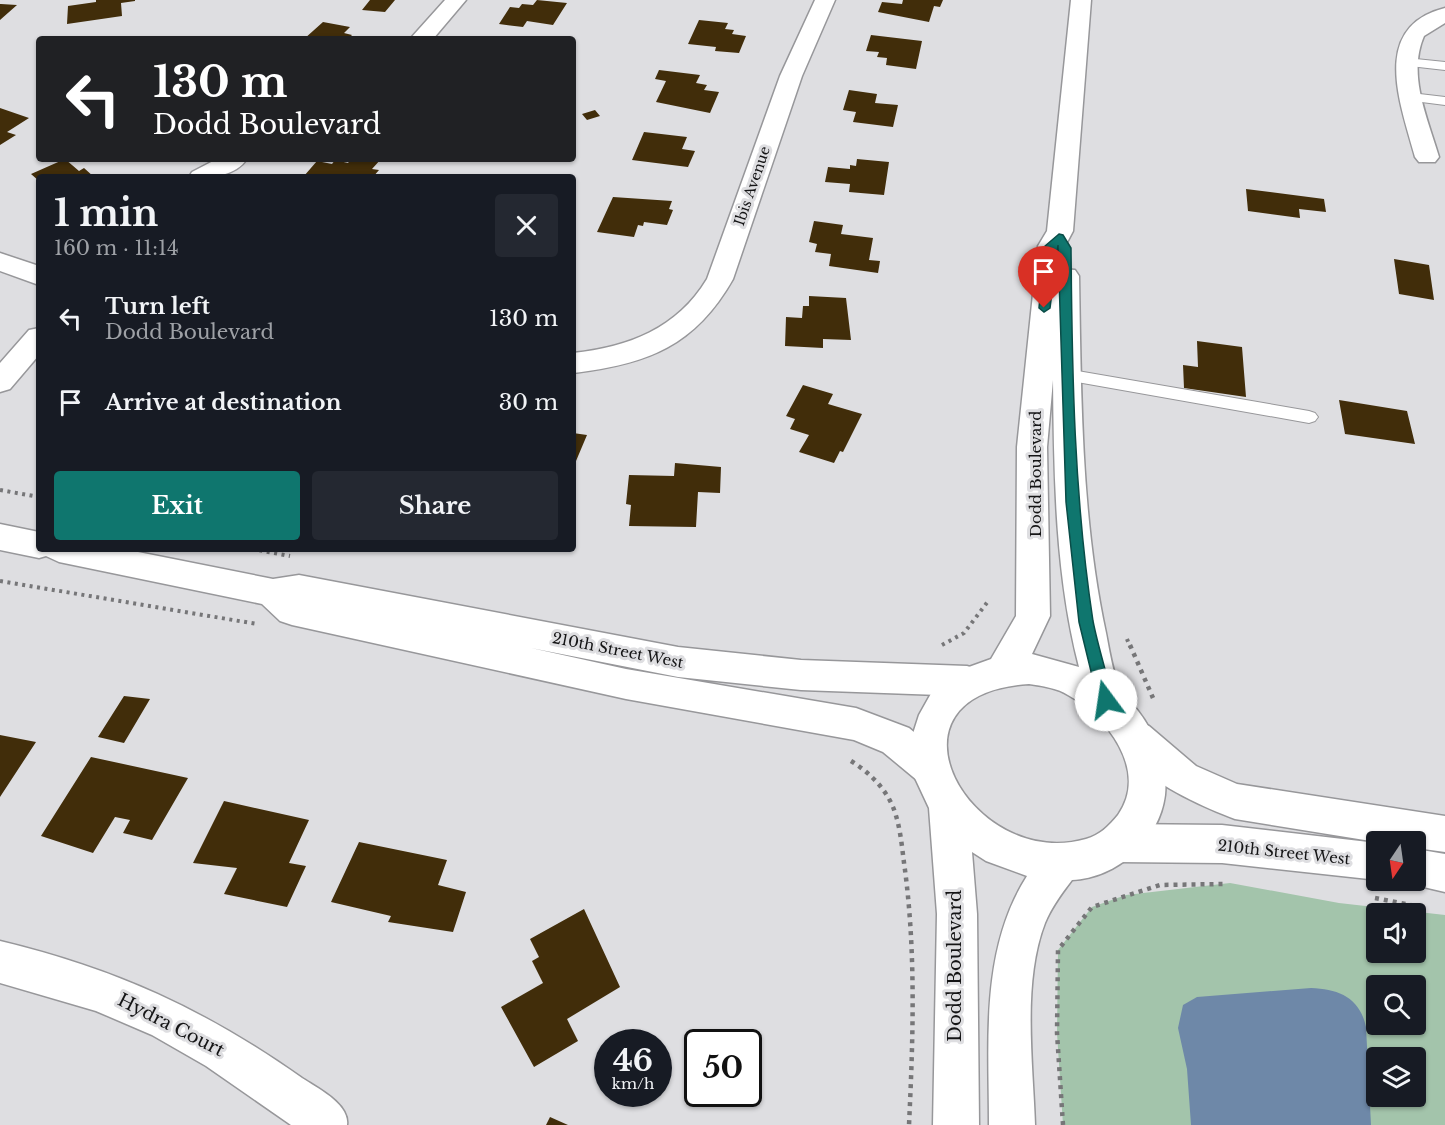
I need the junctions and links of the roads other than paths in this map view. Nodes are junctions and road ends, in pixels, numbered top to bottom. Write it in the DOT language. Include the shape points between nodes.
graph roads {
  1 [pos="456,0"];
  2 [pos="825,0"];
  3 [pos="1081,0"];
  4 [pos="1445,14"];
  5 [pos="424,36"];
  6 [pos="1406,62"];
  7 [pos="1445,66"];
  8 [pos="1411,97"];
  9 [pos="1445,101"];
  10 [pos="1427,157"];
  11 [pos="229,162"];
  12 [pos="207,174"];
  13 [pos="1059,237"];
  14 [pos="0,261"];
  15 [pos="36,275"];
  16 [pos="36,341"];
  17 [pos="576,363"];
  18 [pos="1066,375"];
  19 [pos="0,382"];
  20 [pos="1309,417"];
  21 [pos="0,537"];
  22 [pos="36,544"];
  23 [pos="73,552"];
  24 [pos="273,594"];
  25 [pos="1003,670"];
  26 [pos="968,681"];
  27 [pos="1106,700"];
  28 [pos="1136,738"];
  29 [pos="931,769"];
  30 [pos="948,807"];
  31 [pos="1445,834"];
  32 [pos="1119,843"];
  33 [pos="1366,861"];
  34 [pos="1060,863"];
  35 [pos="1426,870"];
  36 [pos="1445,873"];
  37 [pos="0,962"];
  38 [pos="325,1122"];
  39 [pos="956,1125"];
  40 [pos="1012,1125"];
  1 -- 5 [label="street"];
  2 -- 17 [label="street, Ibis Avenue" via="791,76 711,298 674,333 647,347 616,358"];
  3 -- 13 [label="street, Dodd Boulevard"];
  4 -- 6 [label="street" via="1415,33"];
  6 -- 7 [label="lane"];
  6 -- 8 [label="street"];
  8 -- 9 [label="lane"];
  8 -- 10 [label="street"];
  11 -- 12 [label="street"];
  13 -- 18 [label="street, Dodd Boulevard" via="1065,248"];
  13 -- 25 [label="street, Dodd Boulevard" via="1051,246 1032,447 1034,616"];
  14 -- 15 [label="street"];
  16 -- 19 [label="street"];
  18 -- 20 [label="lane"];
  18 -- 27 [label="street, Dodd Boulevard" via="1072,502 1087,622"];
  21 -- 22 [label="street"];
  23 -- 24 [label="street, 210th Street West"];
  24 -- 26 [label="street, 210th Street West" via="299,589 678,662 801,675"];
  24 -- 29 [label="street, 210th Street West" via="292,611 626,684 856,724 896,740"];
  25 -- 26 [label="street"];
  25 -- 27 [label="street" via="1056,674"];
  26 -- 29 [label="street" via="947,699 934,721 929,738"];
  27 -- 28 [label="street"];
  28 -- 31 [label="street" via="1183,778 1235,801"];
  28 -- 32 [label="street" via="1145,763 1146,794 1138,818"];
  29 -- 30 [label="street"];
  30 -- 34 [label="street" via="968,829 994,846 1030,860"];
  30 -- 39 [label="street, Dodd Boulevard" via="957,914"];
  32 -- 33 [label="street, 210th Street West" via="1221,844"];
  32 -- 34 [label="street" via="1095,856"];
  34 -- 40 [label="street" via="1045,883 1022,932 1012,1010"];
  35 -- 36 [label="street"];
  37 -- 38 [label="street, Hydra Court" via="111,994 183,1028 254,1070"];
}
